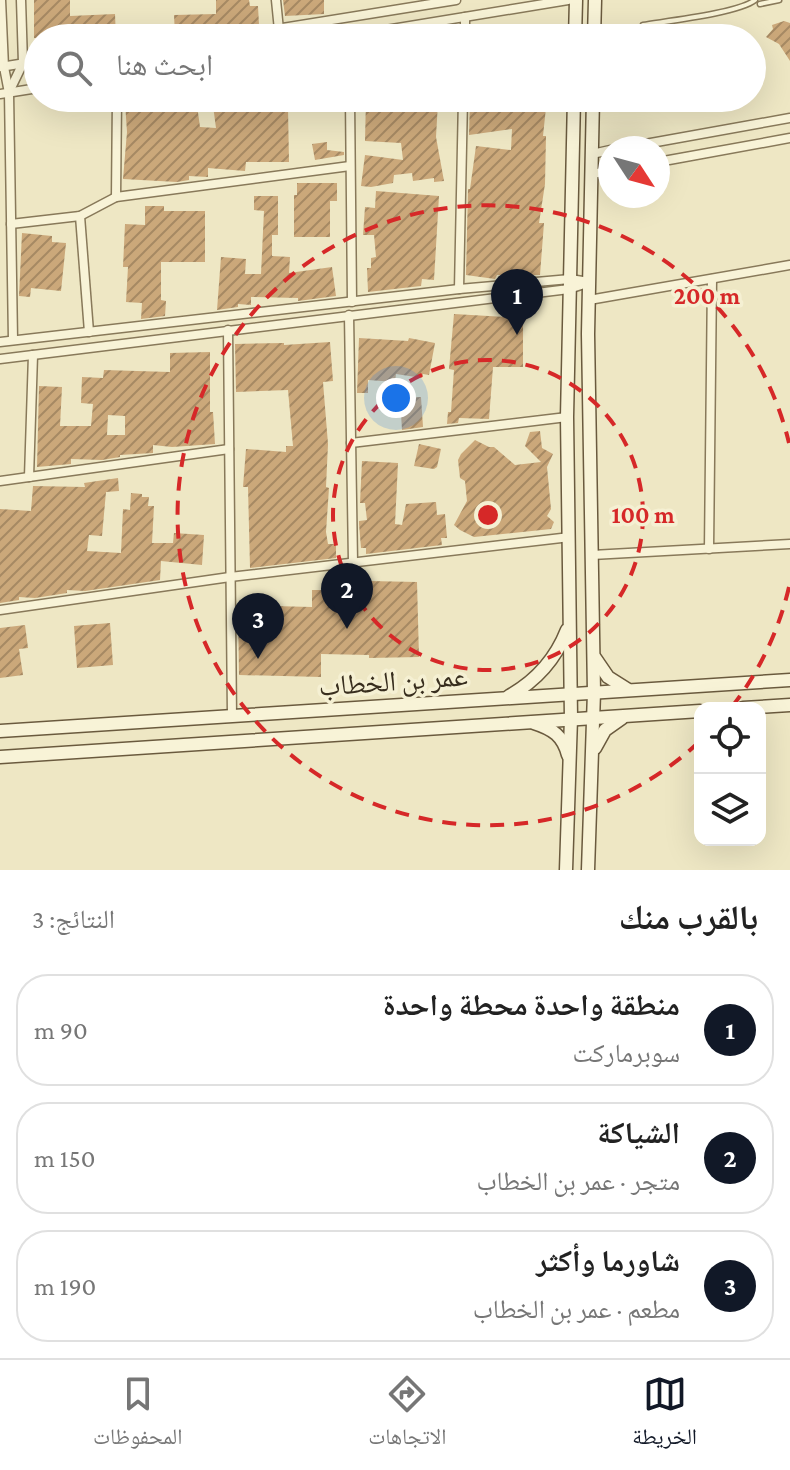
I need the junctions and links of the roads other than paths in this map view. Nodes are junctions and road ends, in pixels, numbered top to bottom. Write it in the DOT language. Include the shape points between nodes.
graph roads {
  1 [pos="1,0"];
  2 [pos="21,0"];
  3 [pos="276,0"];
  4 [pos="456,0"];
  5 [pos="568,0"];
  6 [pos="576,0"];
  7 [pos="595,0"];
  8 [pos="779,0"];
  9 [pos="757,2"];
  10 [pos="465,17"];
  11 [pos="278,24"];
  12 [pos="314,24"];
  13 [pos="425,24"];
  14 [pos="465,24"];
  15 [pos="575,24"];
  16 [pos="594,24"];
  17 [pos="648,24"];
  18 [pos="23,63"];
  19 [pos="2,67"];
  20 [pos="24,90"];
  21 [pos="4,94"];
  22 [pos="117,112"];
  23 [pos="350,112"];
  24 [pos="463,112"];
  25 [pos="574,112"];
  26 [pos="593,112"];
  27 [pos="790,118"];
  28 [pos="790,138"];
  29 [pos="670,140"];
  30 [pos="598,153"];
  31 [pos="592,154"];
  32 [pos="670,160"];
  33 [pos="350,166"];
  34 [pos="598,173"];
  35 [pos="591,174"];
  36 [pos="116,197"];
  37 [pos="80,216"];
  38 [pos="11,224"];
  39 [pos="11,249"];
  40 [pos="0,251"];
  41 [pos="789,265"];
  42 [pos="790,277"];
  43 [pos="712,279"];
  44 [pos="590,282"];
  45 [pos="570,284"];
  46 [pos="459,289"];
  47 [pos="589,300"];
  48 [pos="352,302"];
  49 [pos="349,315"];
  50 [pos="228,330"];
  51 [pos="89,332"];
  52 [pos="13,340"];
  53 [pos="0,342"];
  54 [pos="589,349"];
  55 [pos="569,350"];
  56 [pos="33,355"];
  57 [pos="0,359"];
  58 [pos="567,417"];
  59 [pos="351,443"];
  60 [pos="229,449"];
  61 [pos="29,477"];
  62 [pos="0,481"];
  63 [pos="570,537"];
  64 [pos="790,544"];
  65 [pos="709,549"];
  66 [pos="592,555"];
  67 [pos="353,562"];
  68 [pos="230,577"];
  69 [pos="0,610"];
  70 [pos="570,623"];
  71 [pos="593,655"];
  72 [pos="790,680"];
  73 [pos="630,690"];
  74 [pos="594,692"];
  75 [pos="570,693"];
  76 [pos="507,698"];
  77 [pos="790,705"];
  78 [pos="766,707"];
  79 [pos="694,711"];
  80 [pos="232,716"];
  81 [pos="628,716"];
  82 [pos="571,718"];
  83 [pos="594,718"];
  84 [pos="531,722"];
  85 [pos="0,731"];
  86 [pos="0,757"];
  87 [pos="592,758"];
  88 [pos="571,762"];
  89 [pos="566,870"];
  90 [pos="588,870"];
  1 -- 19 [label="street"];
  2 -- 18 [label="street"];
  3 -- 11 [label="street"];
  4 -- 12 [label="street"];
  5 -- 10 [label="street"];
  6 -- 15 [label="main road"];
  7 -- 16 [label="main road"];
  8 -- 9 [label="lane"];
  9 -- 17 [label="lane"];
  10 -- 13 [label="street"];
  10 -- 14 [label="street"];
  18 -- 19 [label="street"];
  18 -- 21 [label="street"];
  19 -- 21 [label="street"];
  20 -- 21 [label="street"];
  21 -- 38 [label="street"];
  22 -- 36 [label="street"];
  23 -- 33 [label="street"];
  24 -- 46 [label="street"];
  25 -- 45 [label="main road"];
  26 -- 31 [label="main road"];
  27 -- 29 [label="street"];
  28 -- 32 [label="street"];
  30 -- 31 [label="street"];
  31 -- 35 [label="main road"];
  33 -- 36 [label="street"];
  33 -- 48 [label="street"];
  34 -- 35 [label="street"];
  35 -- 44 [label="main road"];
  36 -- 37 [label="street"];
  37 -- 38 [label="street"];
  37 -- 51 [label="street"];
  38 -- 39 [label="street"];
  39 -- 40 [label="street"];
  39 -- 52 [label="street"];
  41 -- 42 [label="street"];
  41 -- 43 [label="street"];
  43 -- 47 [label="street"];
  43 -- 65 [label="street"];
  44 -- 45 [label="street"];
  44 -- 47 [label="main road"];
  45 -- 46 [label="street"];
  45 -- 49 [label="street"];
  45 -- 55 [label="main road"];
  46 -- 48 [label="street"];
  47 -- 54 [label="main road"];
  48 -- 51 [label="street"];
  49 -- 50 [label="street"];
  49 -- 59 [label="street"];
  50 -- 56 [label="street"];
  50 -- 60 [label="street"];
  51 -- 52 [label="street"];
  52 -- 53 [label="street"];
  54 -- 55 [label="main road"];
  54 -- 66 [label="main road"];
  55 -- 58 [label="main road"];
  56 -- 57 [label="street"];
  56 -- 61 [label="street"];
  58 -- 59 [label="street"];
  58 -- 63 [label="main road"];
  59 -- 67 [label="street"];
  60 -- 61 [label="street"];
  60 -- 68 [label="street"];
  61 -- 62 [label="street"];
  63 -- 67 [label="street"];
  63 -- 70 [label="main road"];
  64 -- 65 [label="street"];
  65 -- 66 [label="street"];
  66 -- 71 [label="main road"];
  67 -- 68 [label="street"];
  68 -- 69 [label="street"];
  68 -- 80 [label="street"];
  70 -- 75 [label="main road"];
  70 -- 76 [label="main road" via="545,667"];
  71 -- 73 [label="main road" via="608,677"];
  71 -- 74 [label="main road"];
  72 -- 73 [label="main road, عمر بن الخطاب"];
  73 -- 74 [label="main road, عمر بن الخطاب"];
  74 -- 75 [label="main road, عمر بن الخطاب"];
  74 -- 83 [label="main road"];
  75 -- 76 [label="main road, عمر بن الخطاب"];
  75 -- 82 [label="main road"];
  76 -- 80 [label="main road, عمر بن الخطاب"];
  77 -- 78 [label="main road"];
  79 -- 81 [label="main road, عمر بن الخطاب"];
  80 -- 85 [label="main road, عمر بن الخطاب"];
  81 -- 83 [label="main road, عمر بن الخطاب"];
  81 -- 87 [label="main road" via="605,730"];
  82 -- 83 [label="main road, عمر بن الخطاب"];
  82 -- 84 [label="main road, عمر بن الخطاب"];
  82 -- 88 [label="main road"];
  83 -- 87 [label="main road"];
  84 -- 86 [label="main road, عمر بن الخطاب"];
  84 -- 88 [label="main road" via="558,735"];
  87 -- 90 [label="main road"];
  88 -- 89 [label="main road"];
}
